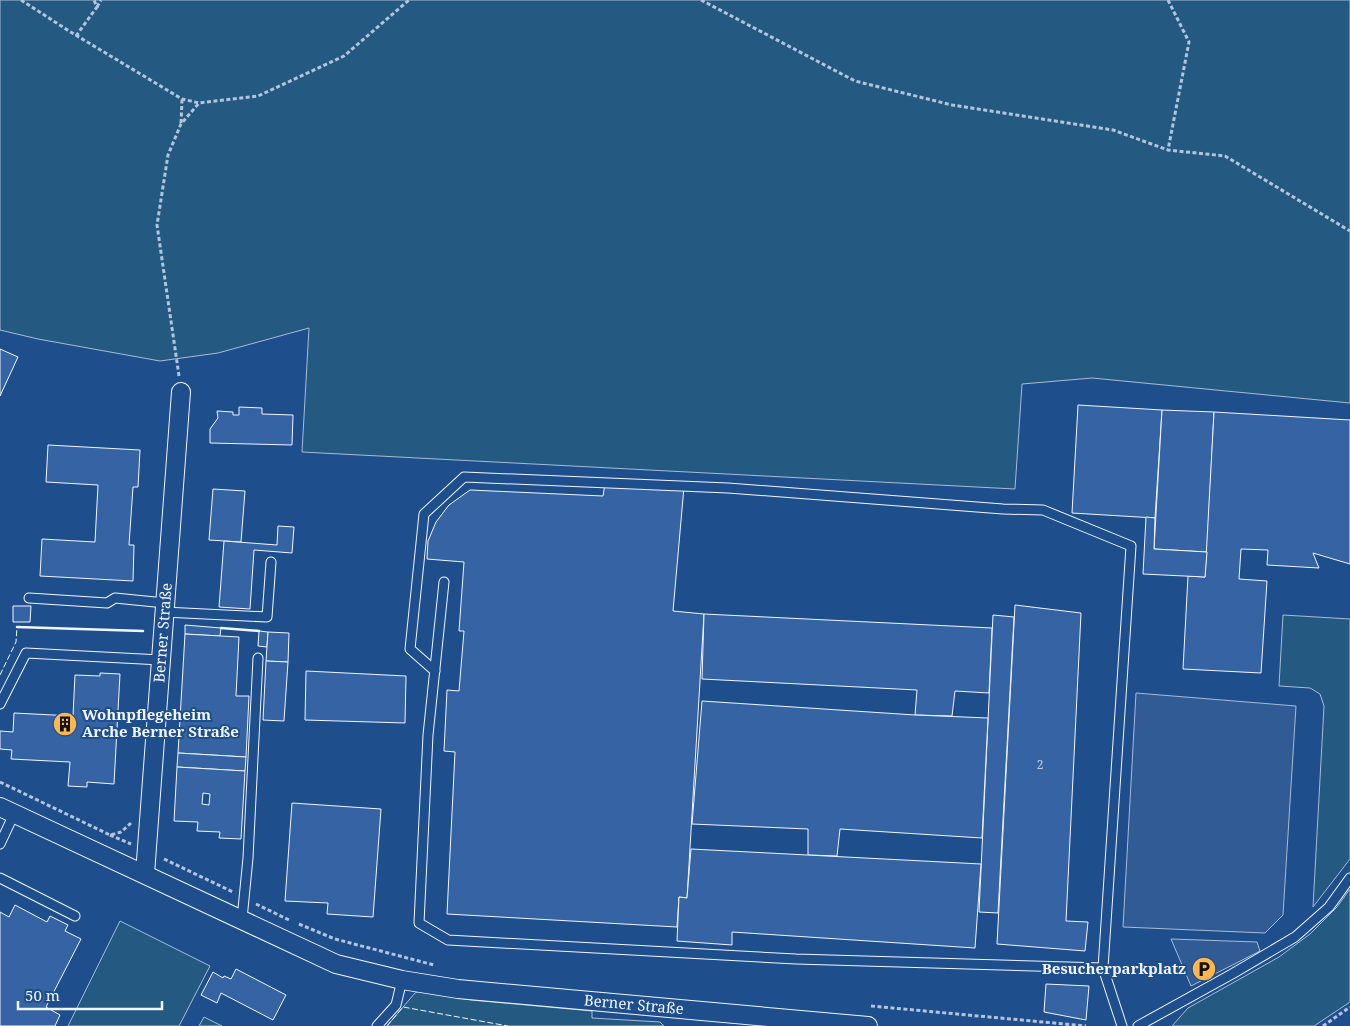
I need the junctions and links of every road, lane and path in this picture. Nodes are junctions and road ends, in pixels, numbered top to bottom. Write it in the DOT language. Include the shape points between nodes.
graph roads {
  1 [pos="21,0"];
  2 [pos="94,0"];
  3 [pos="101,0"];
  4 [pos="409,0"];
  5 [pos="701,0"];
  6 [pos="1168,0"];
  7 [pos="97,7"];
  8 [pos="76,36"];
  9 [pos="182,99"];
  10 [pos="198,103"];
  11 [pos="181,124"];
  12 [pos="1168,150"];
  13 [pos="1350,231"];
  14 [pos="181,392"];
  15 [pos="271,562"];
  16 [pos="444,582"];
  17 [pos="29,598"];
  18 [pos="165,607"];
  19 [pos="258,658"];
  20 [pos="161,660"];
  21 [pos="435,670"];
  22 [pos="0,704"];
  23 [pos="7,810"];
  24 [pos="110,835"];
  25 [pos="0,844"];
  26 [pos="147,850"];
  27 [pos="145,874"];
  28 [pos="0,878"];
  29 [pos="1350,878"];
  30 [pos="244,898"];
  31 [pos="75,916"];
  32 [pos="242,919"];
  33 [pos="440,966"];
  34 [pos="1103,968"];
  35 [pos="402,980"];
  36 [pos="870,1006"];
  37 [pos="1350,1007"];
  38 [pos="377,1026"];
  39 [pos="868,1026"];
  40 [pos="1086,1026"];
  41 [pos="1122,1026"];
  42 [pos="1138,1026"];
  43 [pos="1323,1026"];
  1 -- 8 [label="path"];
  2 -- 7 [label="path"];
  3 -- 7 [label="path"];
  4 -- 10 [label="path" via="344,56 258,96"];
  5 -- 12 [label="path" via="856,81 952,105 1112,130"];
  6 -- 12 [label="path" via="1189,42"];
  7 -- 8 [label="path"];
  8 -- 9 [label="path"];
  9 -- 10 [label="path"];
  9 -- 11 [label="path"];
  10 -- 11 [label="path"];
  11 -- 14 [label="path" via="168,155 157,225"];
  12 -- 13 [label="path" via="1225,156"];
  14 -- 18 [label="street, Berner Straße"];
  15 -- 18 [label="lane" via="267,618"];
  16 -- 21 [label="lane"];
  17 -- 18 [label="lane" via="107,603 115,598"];
  18 -- 20 [label="street, Berner Straße"];
  19 -- 30 [label="lane"];
  20 -- 22 [label="lane" via="26,653"];
  20 -- 26 [label="street, Berner Straße"];
  21 -- 34 [label="lane" via="428,735 419,923 448,940 796,959"];
  21 -- 34 [label="lane" via="410,649 424,514 464,477 728,488 1043,510 1131,546"];
  23 -- 25 [label="lane"];
  23 -- 27 [label="street, Berner Straße"];
  24 -- 26 [label="path"];
  26 -- 27 [label="street, Berner Straße"];
  26 -- 30 [label="path"];
  27 -- 32 [label="street, Berner Straße"];
  28 -- 31 [label="lane"];
  29 -- 42 [label="lane" via="1329,907 1295,937"];
  30 -- 32 [label="lane"];
  30 -- 33 [label="path" via="335,939"];
  32 -- 35 [label="street, Berner Straße" via="336,964"];
  34 -- 41 [label="lane"];
  35 -- 38 [label="lane" via="396,1005"];
  35 -- 39 [label="street, Berner Straße" via="458,989"];
  36 -- 40 [label="path"];
  37 -- 43 [label="path"];
}
